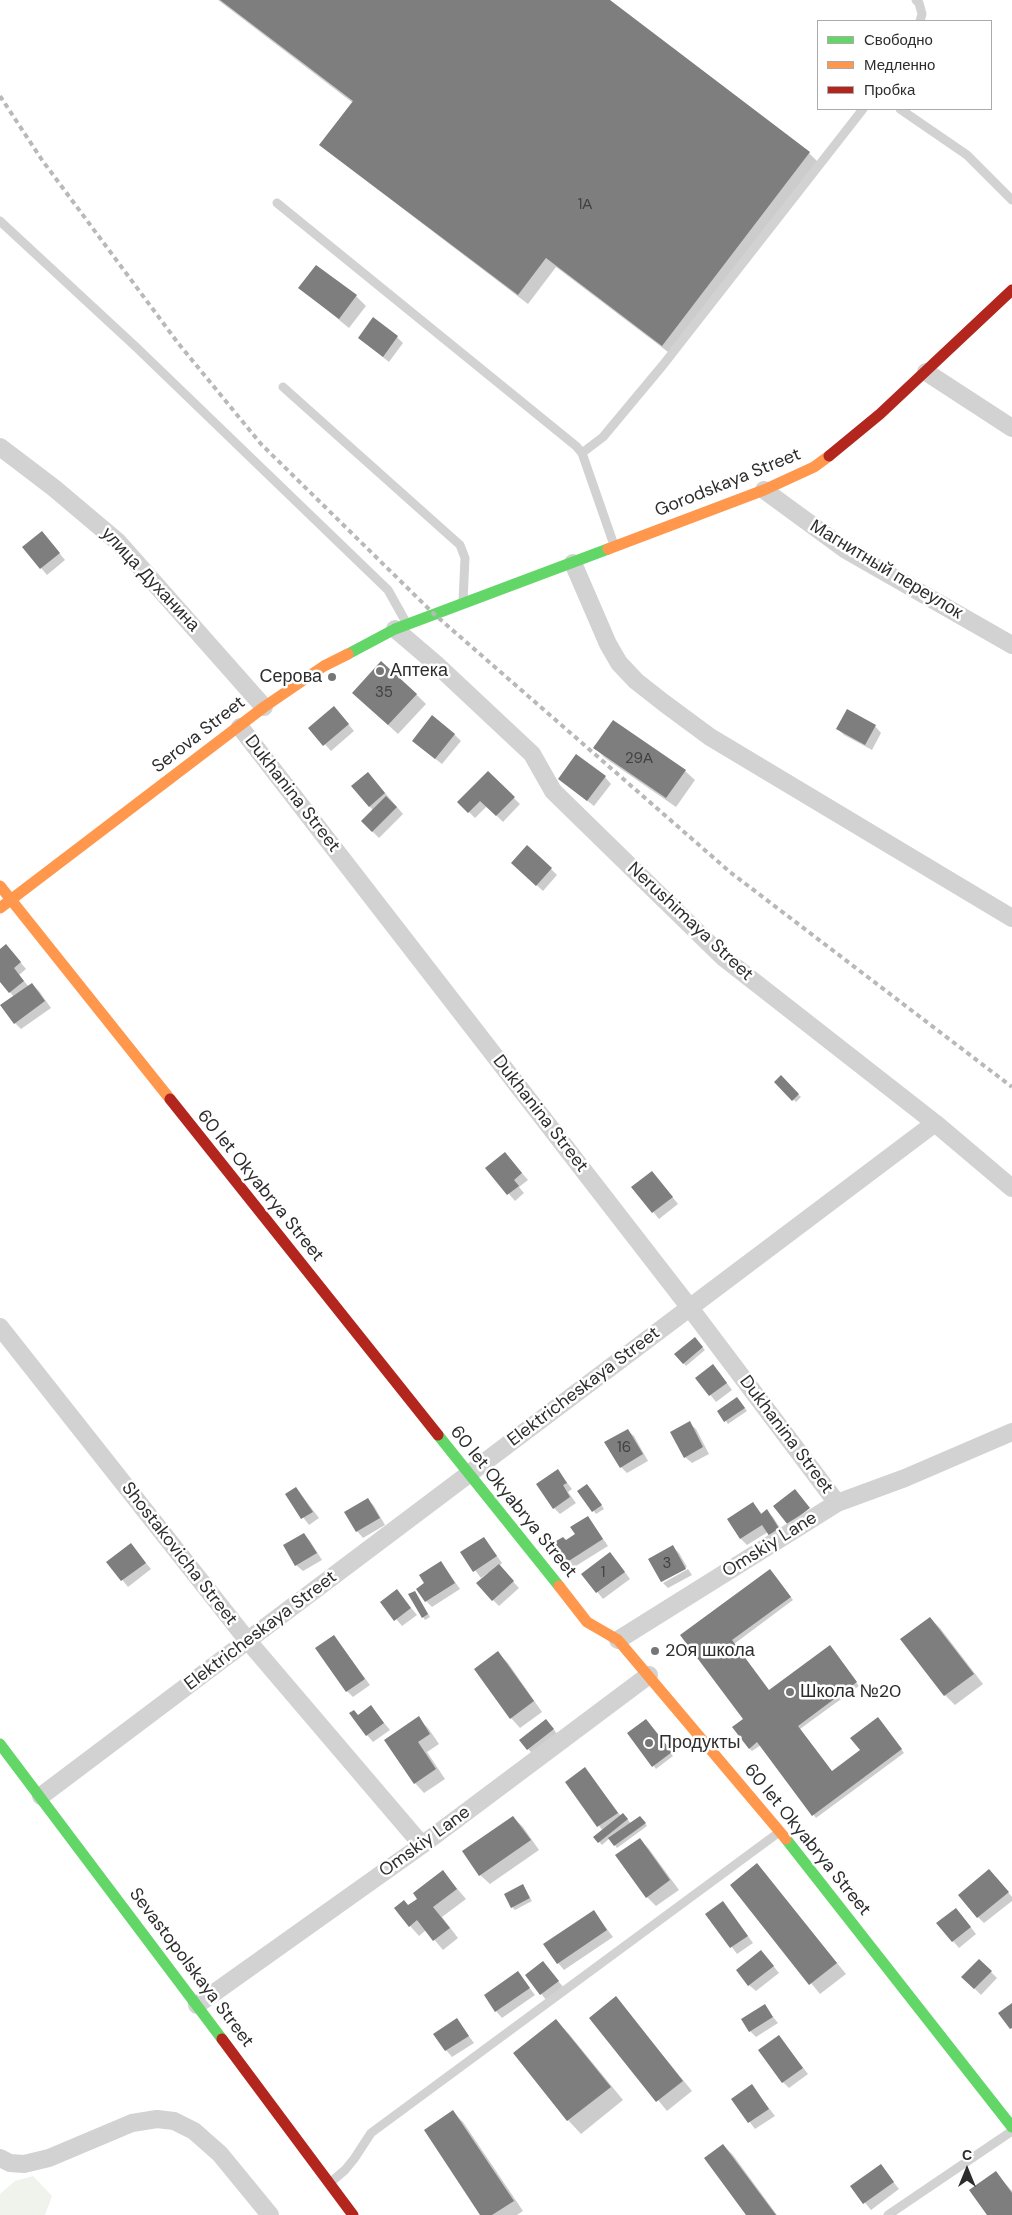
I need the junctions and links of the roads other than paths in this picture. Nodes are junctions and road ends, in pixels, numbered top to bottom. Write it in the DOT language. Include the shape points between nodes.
graph roads {
  1 [pos="916,0"];
  2 [pos="920,20"];
  3 [pos="862,110"];
  4 [pos="901,110"];
  5 [pos="1012,200"];
  6 [pos="277,203"];
  7 [pos="0,221"];
  8 [pos="1012,290"];
  9 [pos="926,372"];
  10 [pos="283,387"];
  11 [pos="1012,428"];
  12 [pos="0,447"];
  13 [pos="582,453"];
  14 [pos="764,490"];
  15 [pos="615,547"];
  16 [pos="573,563"];
  17 [pos="462,604"];
  18 [pos="434,614"];
  19 [pos="401,627"];
  20 [pos="1012,645"];
  21 [pos="264,707"];
  22 [pos="240,727"];
  23 [pos="0,886"];
  24 [pos="11,901"];
  25 [pos="0,908"];
  26 [pos="1012,918"];
  27 [pos="935,1123"];
  28 [pos="1012,1188"];
  29 [pos="690,1308"];
  30 [pos="0,1327"];
  31 [pos="1012,1432"];
  32 [pos="468,1475"];
  33 [pos="837,1503"];
  34 [pos="618,1640"];
  35 [pos="248,1641"];
  36 [pos="649,1675"];
  37 [pos="0,1744"];
  38 [pos="41,1796"];
  39 [pos="780,1832"];
  40 [pos="422,1845"];
  41 [pos="198,2005"];
  42 [pos="1012,2127"];
  43 [pos="1012,2131"];
  44 [pos="0,2158"];
  45 [pos="328,2184"];
  46 [pos="270,2215"];
  47 [pos="353,2215"];
  48 [pos="888,2215"];
  1 -- 2 [label="lane" via="922,14"];
  3 -- 13 [label="lane" via="663,365 603,437"];
  4 -- 5 [label="lane" via="967,155"];
  6 -- 13 [label="lane" via="566,436"];
  7 -- 19 [label="lane" via="388,590"];
  8 -- 9 [label="street, Gorodskaya Street"];
  9 -- 11 [label="street"];
  9 -- 14 [label="street, Gorodskaya Street" via="832,454 814,467"];
  10 -- 17 [label="lane" via="460,545 465,558"];
  12 -- 21 [label="street, улица Духанина" via="118,542"];
  13 -- 15 [label="lane"];
  14 -- 15 [label="street, Gorodskaya Street"];
  14 -- 20 [label="street, Магнитный переулок" via="846,550"];
  15 -- 16 [label="street, Gorodskaya Street"];
  16 -- 17 [label="street, Gorodskaya Street"];
  16 -- 26 [label="street" via="608,644 636,681 710,737"];
  17 -- 18 [label="street, Gorodskaya Street"];
  18 -- 19 [label="street, Serova Street"];
  19 -- 21 [label="street, Serova Street" via="324,666"];
  19 -- 27 [label="street, Nerushimaya Street" via="532,754 553,791 724,958"];
  21 -- 22 [label="street, Serova Street"];
  22 -- 24 [label="street, Serova Street"];
  22 -- 29 [label="street, Dukhanina Street"];
  23 -- 24 [label="street, 60 let Okyabrya Street"];
  24 -- 25 [label="street, Serova Street"];
  24 -- 32 [label="street, 60 let Okyabrya Street"];
  27 -- 28 [label="street, Nerushimaya Street"];
  27 -- 29 [label="street, Elektricheskaya Street"];
  29 -- 32 [label="street, Elektricheskaya Street"];
  29 -- 33 [label="street, Dukhanina Street"];
  30 -- 35 [label="street, Shostakovicha Street"];
  31 -- 33 [label="street, Omskiy Lane"];
  32 -- 34 [label="street, 60 let Okyabrya Street" via="587,1622"];
  32 -- 35 [label="street, Elektricheskaya Street"];
  33 -- 34 [label="street, Omskiy Lane"];
  34 -- 36 [label="street, 60 let Okyabrya Street"];
  35 -- 38 [label="street, Elektricheskaya Street"];
  35 -- 40 [label="street, Shostakovicha Street"];
  36 -- 39 [label="street, 60 let Okyabrya Street"];
  36 -- 40 [label="street, Omskiy Lane"];
  37 -- 38 [label="street, Sevastopolskaya Street"];
  38 -- 41 [label="street, Sevastopolskaya Street"];
  39 -- 42 [label="street, 60 let Okyabrya Street"];
  39 -- 45 [label="lane" via="371,2133 346,2170"];
  40 -- 41 [label="street, Omskiy Lane"];
  41 -- 45 [label="street, Sevastopolskaya Street"];
  43 -- 48 [label="lane"];
  44 -- 46 [label="street" via="24,2164 49,2158 132,2123 156,2119 174,2121 194,2131 220,2154"];
  45 -- 47 [label="street, Sevastopolskaya Street"];
}
